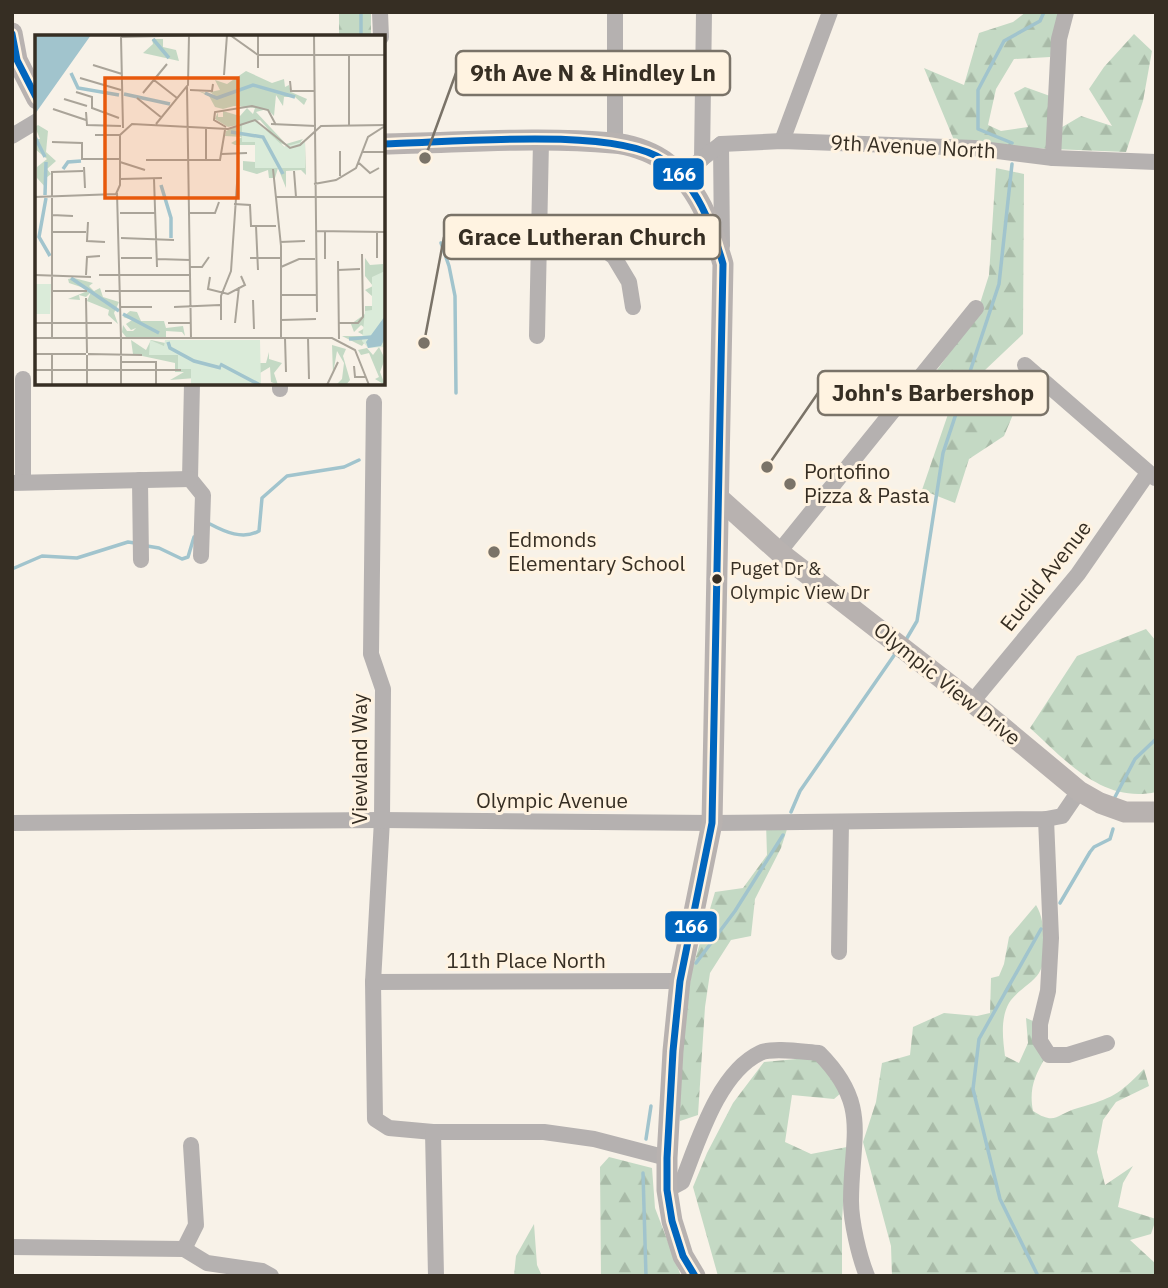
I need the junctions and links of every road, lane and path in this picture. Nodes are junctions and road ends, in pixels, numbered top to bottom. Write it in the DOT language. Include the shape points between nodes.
graph roads {
  1 [pos="380,12"];
  2 [pos="615,12"];
  3 [pos="704,12"];
  4 [pos="830,12"];
  5 [pos="1066,12"];
  6 [pos="12,33"];
  7 [pos="381,35"];
  8 [pos="35,95"];
  9 [pos="35,122"];
  10 [pos="12,136"];
  11 [pos="541,141"];
  12 [pos="782,141"];
  13 [pos="615,143"];
  14 [pos="385,144"];
  15 [pos="721,144"];
  16 [pos="1054,158"];
  17 [pos="702,159"];
  18 [pos="1156,162"];
  19 [pos="681,175"];
  20 [pos="539,229"];
  21 [pos="723,264"];
  22 [pos="632,307"];
  23 [pos="973,319"];
  24 [pos="537,336"];
  25 [pos="1025,365"];
  26 [pos="23,379"];
  27 [pos="192,385"];
  28 [pos="374,402"];
  29 [pos="1152,476"];
  30 [pos="190,479"];
  31 [pos="140,480"];
  32 [pos="18,482"];
  33 [pos="719,498"];
  34 [pos="760,534"];
  35 [pos="718,549"];
  36 [pos="779,552"];
  37 [pos="201,556"];
  38 [pos="141,560"];
  39 [pos="972,702"];
  40 [pos="1079,791"];
  41 [pos="1156,812"];
  42 [pos="382,820"];
  43 [pos="1046,820"];
  44 [pos="841,822"];
  45 [pos="12,823"];
  46 [pos="712,823"];
  47 [pos="839,952"];
  48 [pos="680,981"];
  49 [pos="373,982"];
  50 [pos="1107,1043"];
  51 [pos="433,1132"];
  52 [pos="191,1144"];
  53 [pos="667,1158"];
  54 [pos="667,1190"];
  55 [pos="12,1247"];
  56 [pos="184,1249"];
  57 [pos="271,1276"];
  58 [pos="436,1276"];
  59 [pos="695,1276"];
  60 [pos="867,1276"];
  1 -- 7 [label="street"];
  2 -- 13 [label="street"];
  3 -- 17 [label="street"];
  4 -- 12 [label="street"];
  5 -- 16 [label="street" via="1059,39"];
  6 -- 8 [label="main road" via="17,60"];
  9 -- 10 [label="street"];
  11 -- 13 [label="main road"];
  11 -- 14 [label="main road"];
  11 -- 20 [label="street"];
  12 -- 15 [label="street, 9th Avenue North"];
  12 -- 16 [label="street, 9th Avenue North" via="974,148"];
  13 -- 19 [label="main road" via="660,159"];
  15 -- 17 [label="street"];
  15 -- 21 [label="street"];
  16 -- 18 [label="street, 9th Avenue North"];
  17 -- 19 [label="street"];
  19 -- 21 [label="main road" via="713,226"];
  20 -- 22 [label="street" via="587,237 614,257 629,282"];
  20 -- 24 [label="street"];
  21 -- 33 [label="main road"];
  23 -- 36 [label="street"];
  25 -- 29 [label="street"];
  26 -- 32 [label="street"];
  27 -- 30 [label="street"];
  28 -- 42 [label="street, Viewland Way" via="371,654 383,689"];
  29 -- 39 [label="street, Euclid Avenue"];
  30 -- 31 [label="street"];
  30 -- 37 [label="street" via="203,495"];
  31 -- 32 [label="street"];
  31 -- 38 [label="street"];
  33 -- 34 [label="main road, Olympic View Drive"];
  33 -- 35 [label="main road"];
  34 -- 35 [label="main road" via="734,537"];
  34 -- 36 [label="main road, Olympic View Drive"];
  35 -- 46 [label="main road"];
  36 -- 39 [label="main road, Olympic View Drive"];
  39 -- 40 [label="main road, Olympic View Drive"];
  40 -- 41 [label="main road, Olympic View Drive" via="1125,812"];
  40 -- 43 [label="street" via="1062,816"];
  42 -- 45 [label="street, Olympic Avenue"];
  42 -- 46 [label="street, Olympic Avenue"];
  42 -- 49 [label="street, Viewland Way"];
  43 -- 44 [label="street, Olympic Avenue"];
  43 -- 50 [label="street" via="1051,938 1040,1041 1049,1055 1068,1055"];
  44 -- 46 [label="street, Olympic Avenue"];
  44 -- 47 [label="street"];
  46 -- 48 [label="main road"];
  48 -- 49 [label="street, 11th Place North"];
  48 -- 53 [label="main road"];
  49 -- 51 [label="street, Viewland Way" via="375,1119 389,1128"];
  51 -- 53 [label="street" via="544,1132"];
  51 -- 58 [label="street"];
  52 -- 56 [label="street" via="196,1225"];
  53 -- 54 [label="main road"];
  54 -- 59 [label="main road" via="683,1256"];
  54 -- 60 [label="street" via="682,1182 723,1088 744,1065 761,1052 820,1053 851,1098 856,1125 851,1205"];
  55 -- 56 [label="street"];
  56 -- 57 [label="street" via="207,1263 262,1270"];
}
